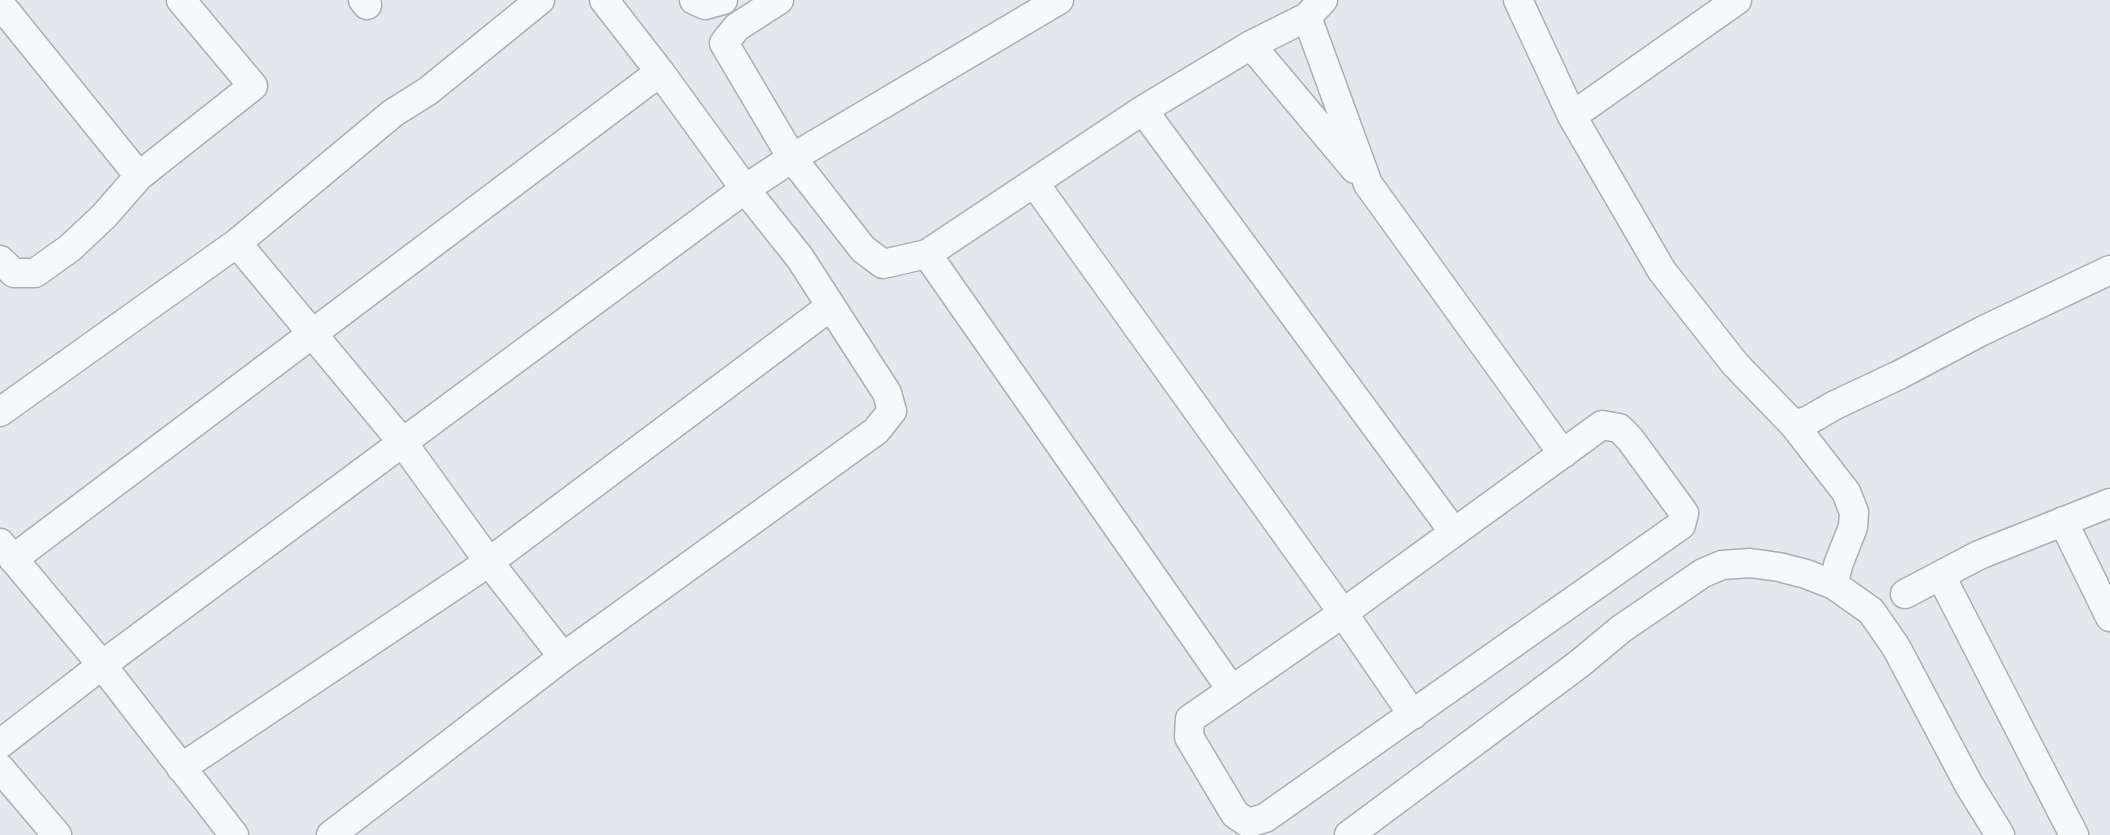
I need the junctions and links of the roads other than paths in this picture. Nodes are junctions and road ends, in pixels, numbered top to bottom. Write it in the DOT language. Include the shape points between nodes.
graph roads {
  1 [pos="181,0"];
  2 [pos="540,0"];
  3 [pos="604,0"];
  4 [pos="694,0"];
  5 [pos="723,0"];
  6 [pos="779,0"];
  7 [pos="1059,0"];
  8 [pos="1518,0"];
  9 [pos="1737,0"];
  10 [pos="0,4"];
  11 [pos="1315,9"];
  12 [pos="1251,45"];
  13 [pos="660,72"];
  14 [pos="1143,110"];
  15 [pos="1572,116"];
  16 [pos="792,158"];
  17 [pos="139,176"];
  18 [pos="1035,184"];
  19 [pos="1368,184"];
  20 [pos="745,190"];
  21 [pos="237,243"];
  22 [pos="927,254"];
  23 [pos="0,260"];
  24 [pos="2110,270"];
  25 [pos="831,306"];
  26 [pos="314,335"];
  27 [pos="0,412"];
  28 [pos="1794,425"];
  29 [pos="403,443"];
  30 [pos="1563,454"];
  31 [pos="2110,503"];
  32 [pos="2063,522"];
  33 [pos="1452,531"];
  34 [pos="6,551"];
  35 [pos="489,562"];
  36 [pos="1836,575"];
  37 [pos="1941,576"];
  38 [pos="1905,594"];
  39 [pos="1343,612"];
  40 [pos="2110,617"];
  41 [pos="563,657"];
  42 [pos="102,665"];
  43 [pos="1231,689"];
  44 [pos="1413,715"];
  45 [pos="0,744"];
  46 [pos="0,768"];
  47 [pos="181,768"];
  48 [pos="57,835"];
  49 [pos="234,835"];
  50 [pos="331,835"];
  51 [pos="1349,835"];
  52 [pos="2000,835"];
  53 [pos="2074,835"];
  1 -- 17 [label="street" via="253,86"];
  2 -- 21 [label="street" via="428,91 393,113"];
  3 -- 13 [label="street"];
  4 -- 5 [label="street" via="705,5"];
  6 -- 16 [label="street" via="737,27 724,43"];
  7 -- 16 [label="street"];
  8 -- 15 [label="street"];
  9 -- 15 [label="street"];
  10 -- 17 [label="street"];
  11 -- 12 [label="street"];
  11 -- 19 [label="street"];
  12 -- 14 [label="street"];
  12 -- 19 [label="street"];
  13 -- 20 [label="street"];
  13 -- 26 [label="street"];
  14 -- 18 [label="street"];
  14 -- 33 [label="street"];
  15 -- 28 [label="street" via="1662,271 1735,364"];
  16 -- 20 [label="street"];
  16 -- 22 [label="street" via="863,249 883,264"];
  17 -- 23 [label="street" via="104,216 35,274 14,274"];
  18 -- 22 [label="street"];
  18 -- 39 [label="street"];
  19 -- 30 [label="street"];
  20 -- 25 [label="street" via="800,258"];
  20 -- 29 [label="street"];
  21 -- 26 [label="street"];
  21 -- 27 [label="street"];
  22 -- 43 [label="street"];
  24 -- 28 [label="street"];
  25 -- 35 [label="street"];
  25 -- 41 [label="street" via="887,393 892,411 887,419"];
  26 -- 29 [label="street"];
  26 -- 34 [label="street"];
  28 -- 36 [label="street" via="1846,492 1854,512"];
  29 -- 35 [label="street"];
  29 -- 42 [label="street"];
  30 -- 33 [label="street"];
  30 -- 44 [label="street" via="1602,425 1619,428 1684,513 1681,525"];
  31 -- 32 [label="street"];
  32 -- 37 [label="street" via="1979,555"];
  32 -- 40 [label="street"];
  33 -- 39 [label="street"];
  34 -- 42 [label="street"];
  35 -- 41 [label="street"];
  35 -- 47 [label="street"];
  36 -- 51 [label="street" via="1750,563 1722,565 1703,573 1621,629"];
  36 -- 52 [label="street" via="1871,611 1896,647"];
  37 -- 38 [label="street"];
  37 -- 53 [label="street"];
  39 -- 43 [label="street"];
  39 -- 44 [label="street"];
  41 -- 50 [label="street"];
  42 -- 45 [label="street"];
  42 -- 47 [label="street"];
  43 -- 44 [label="street" via="1190,719 1189,737 1235,814 1248,823 1265,818"];
  46 -- 48 [label="street"];
  47 -- 49 [label="street"];
}
